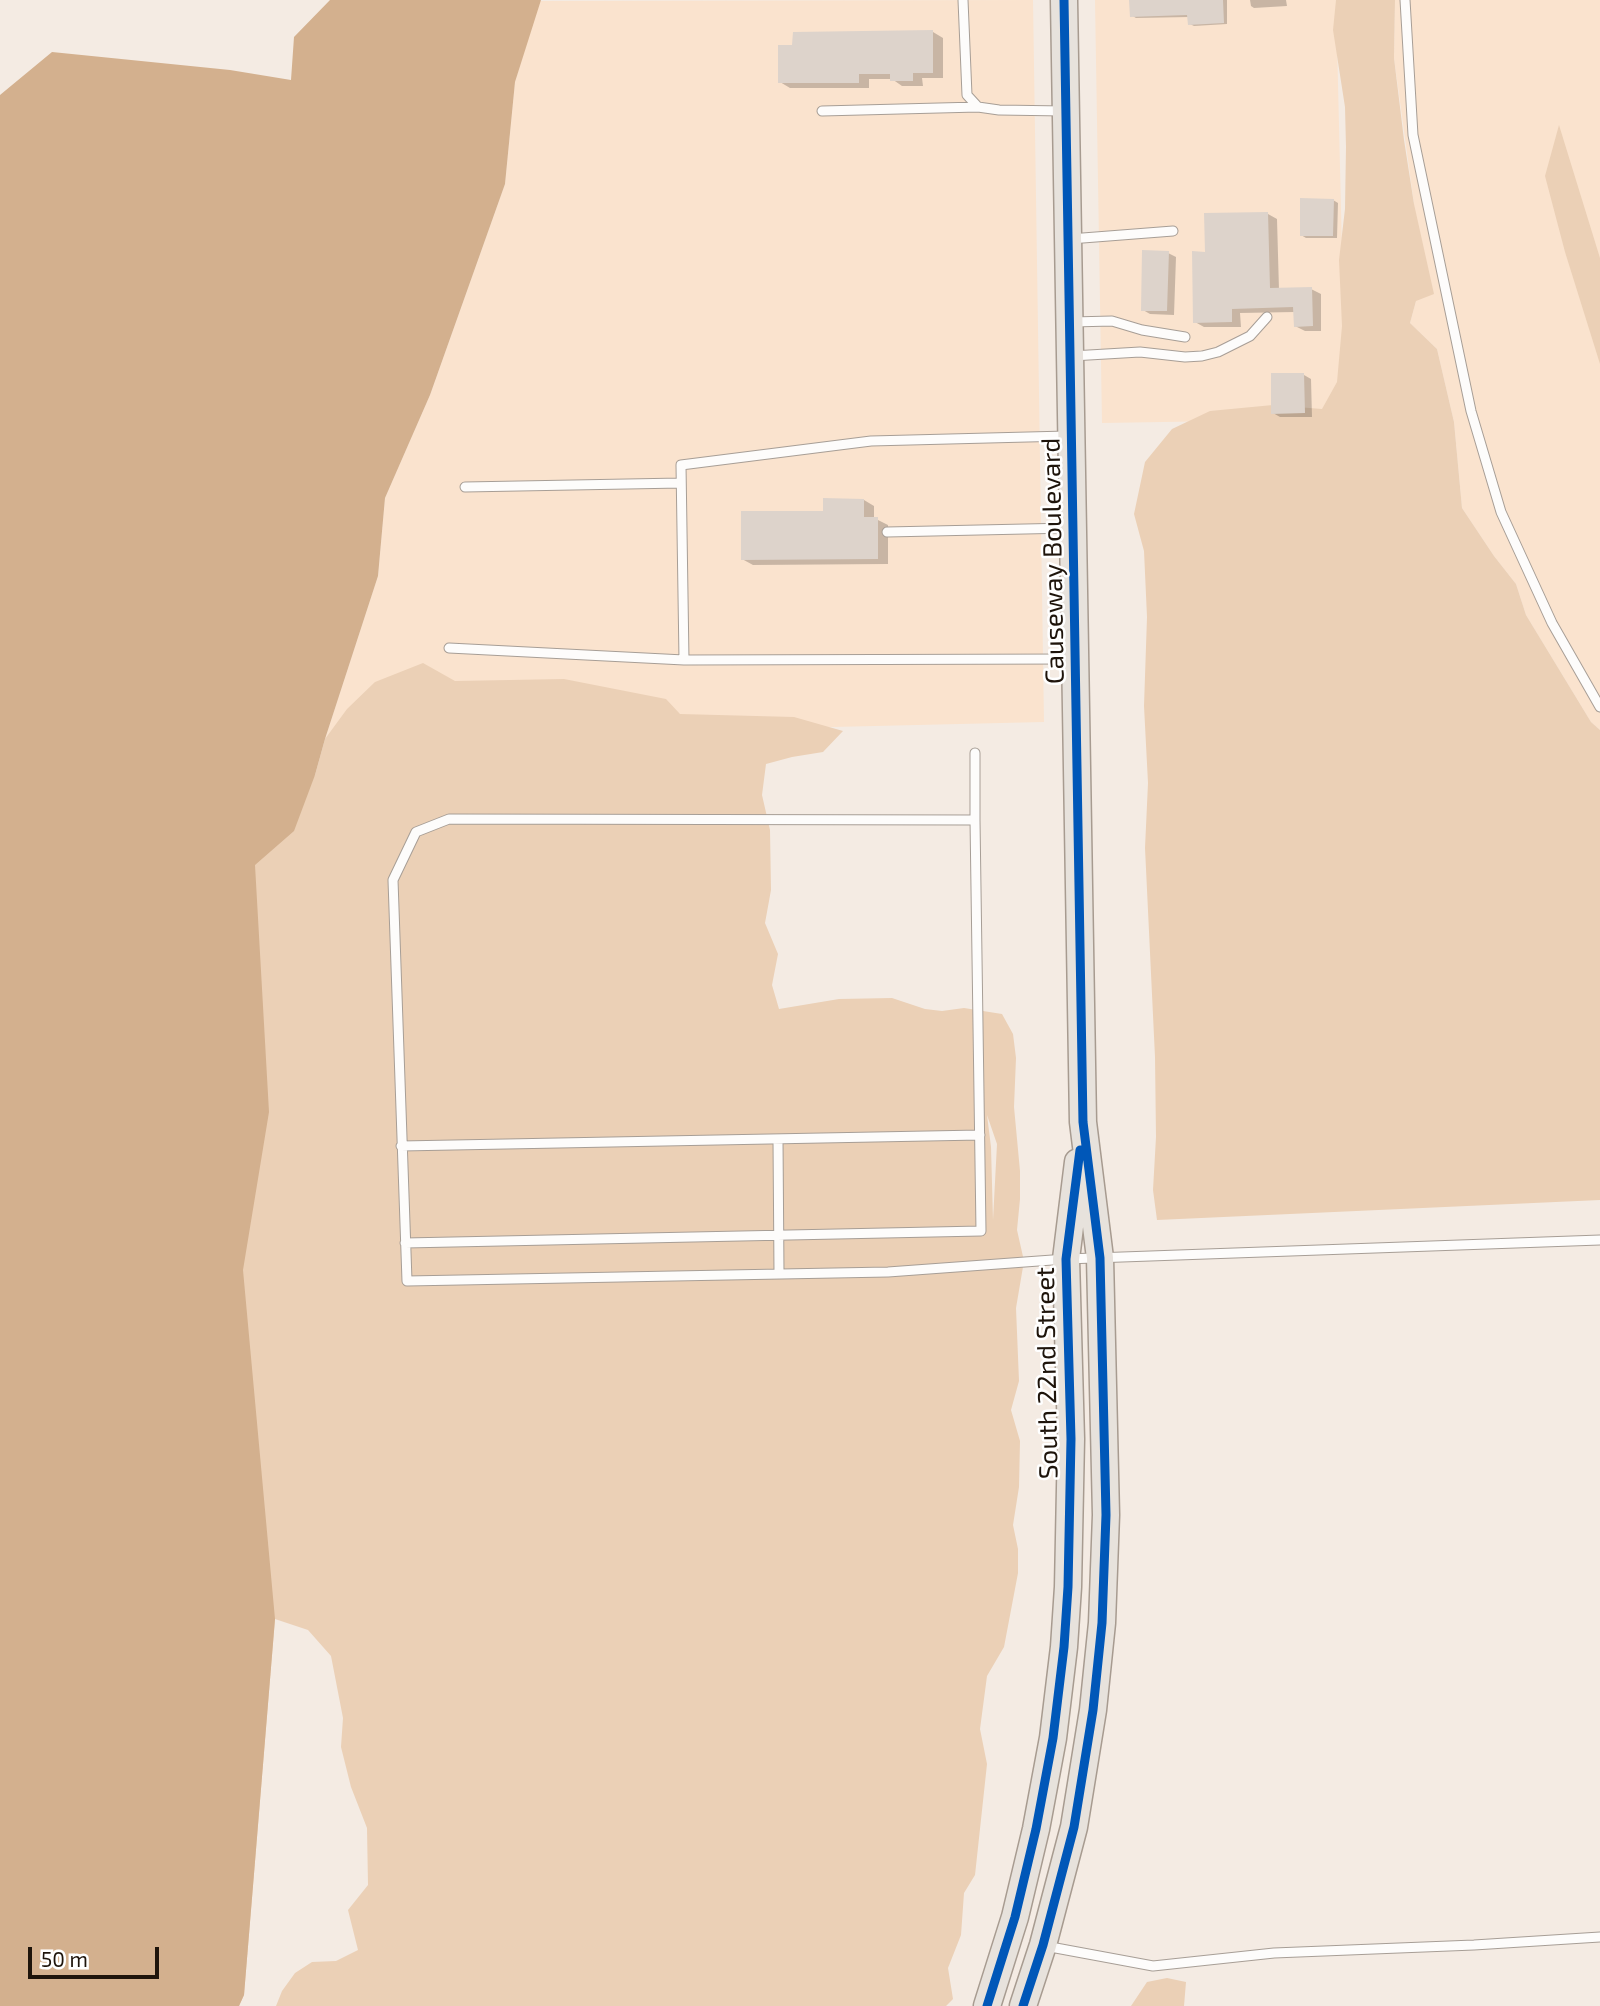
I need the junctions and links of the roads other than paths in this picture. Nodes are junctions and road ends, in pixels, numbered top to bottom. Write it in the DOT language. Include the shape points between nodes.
graph roads {
  1 [pos="963,0"];
  2 [pos="1064,0"];
  3 [pos="1405,0"];
  4 [pos="978,107"];
  5 [pos="822,111"];
  6 [pos="1066,111"];
  7 [pos="1173,231"];
  8 [pos="1068,239"];
  9 [pos="1267,317"];
  10 [pos="1070,322"];
  11 [pos="1185,337"];
  12 [pos="1070,356"];
  13 [pos="1072,436"];
  14 [pos="681,483"];
  15 [pos="465,487"];
  16 [pos="1073,528"];
  17 [pos="887,532"];
  18 [pos="449,648"];
  19 [pos="1075,659"];
  20 [pos="684,660"];
  21 [pos="1600,707"];
  22 [pos="975,753"];
  23 [pos="975,820"];
  24 [pos="1083,1122"];
  25 [pos="980,1135"];
  26 [pos="778,1140"];
  27 [pos="401,1146"];
  28 [pos="778,1235"];
  29 [pos="1600,1240"];
  30 [pos="405,1243"];
  31 [pos="1100,1258"];
  32 [pos="1066,1259"];
  33 [pos="779,1273"];
  34 [pos="1600,1937"];
  35 [pos="1043,1945"];
  36 [pos="992,2005"];
  37 [pos="1023,2006"];
  1 -- 4 [label="lane" via="967,95"];
  2 -- 6 [label="main road, Causeway Boulevard"];
  3 -- 21 [label="lane" via="1413,135 1471,411 1501,512 1552,623"];
  4 -- 5 [label="lane"];
  4 -- 6 [label="lane"];
  6 -- 8 [label="main road, Causeway Boulevard"];
  7 -- 8 [label="lane"];
  8 -- 10 [label="main road, Causeway Boulevard"];
  9 -- 12 [label="lane" via="1250,336 1202,356 1140,352"];
  10 -- 11 [label="lane" via="1112,321"];
  10 -- 12 [label="main road, Causeway Boulevard"];
  12 -- 13 [label="main road, Causeway Boulevard"];
  13 -- 14 [label="lane" via="872,441 681,465"];
  13 -- 16 [label="main road, Causeway Boulevard"];
  14 -- 15 [label="lane"];
  14 -- 20 [label="lane"];
  16 -- 17 [label="lane"];
  16 -- 19 [label="main road, Causeway Boulevard"];
  18 -- 20 [label="lane"];
  19 -- 20 [label="lane"];
  19 -- 24 [label="main road, Causeway Boulevard"];
  22 -- 23 [label="lane"];
  23 -- 25 [label="lane"];
  23 -- 27 [label="lane" via="449,819 416,832 393,880"];
  24 -- 31 [label="main road"];
  24 -- 32 [label="main road, South 22nd Street"];
  25 -- 26 [label="lane"];
  25 -- 28 [label="lane" via="981,1231"];
  26 -- 27 [label="lane"];
  26 -- 28 [label="lane"];
  27 -- 30 [label="lane"];
  28 -- 30 [label="lane"];
  28 -- 33 [label="lane"];
  29 -- 31 [label="lane"];
  30 -- 33 [label="lane" via="407,1281"];
  31 -- 32 [label="lane"];
  31 -- 35 [label="main road" via="1106,1515 1102,1623 1074,1827"];
  32 -- 33 [label="lane" via="888,1272"];
  32 -- 36 [label="main road, South 22nd Street" via="1070,1439 1064,1647 1035,1829"];
  34 -- 35 [label="lane" via="1274,1953 1153,1966"];
  35 -- 37 [label="main road"];
}
